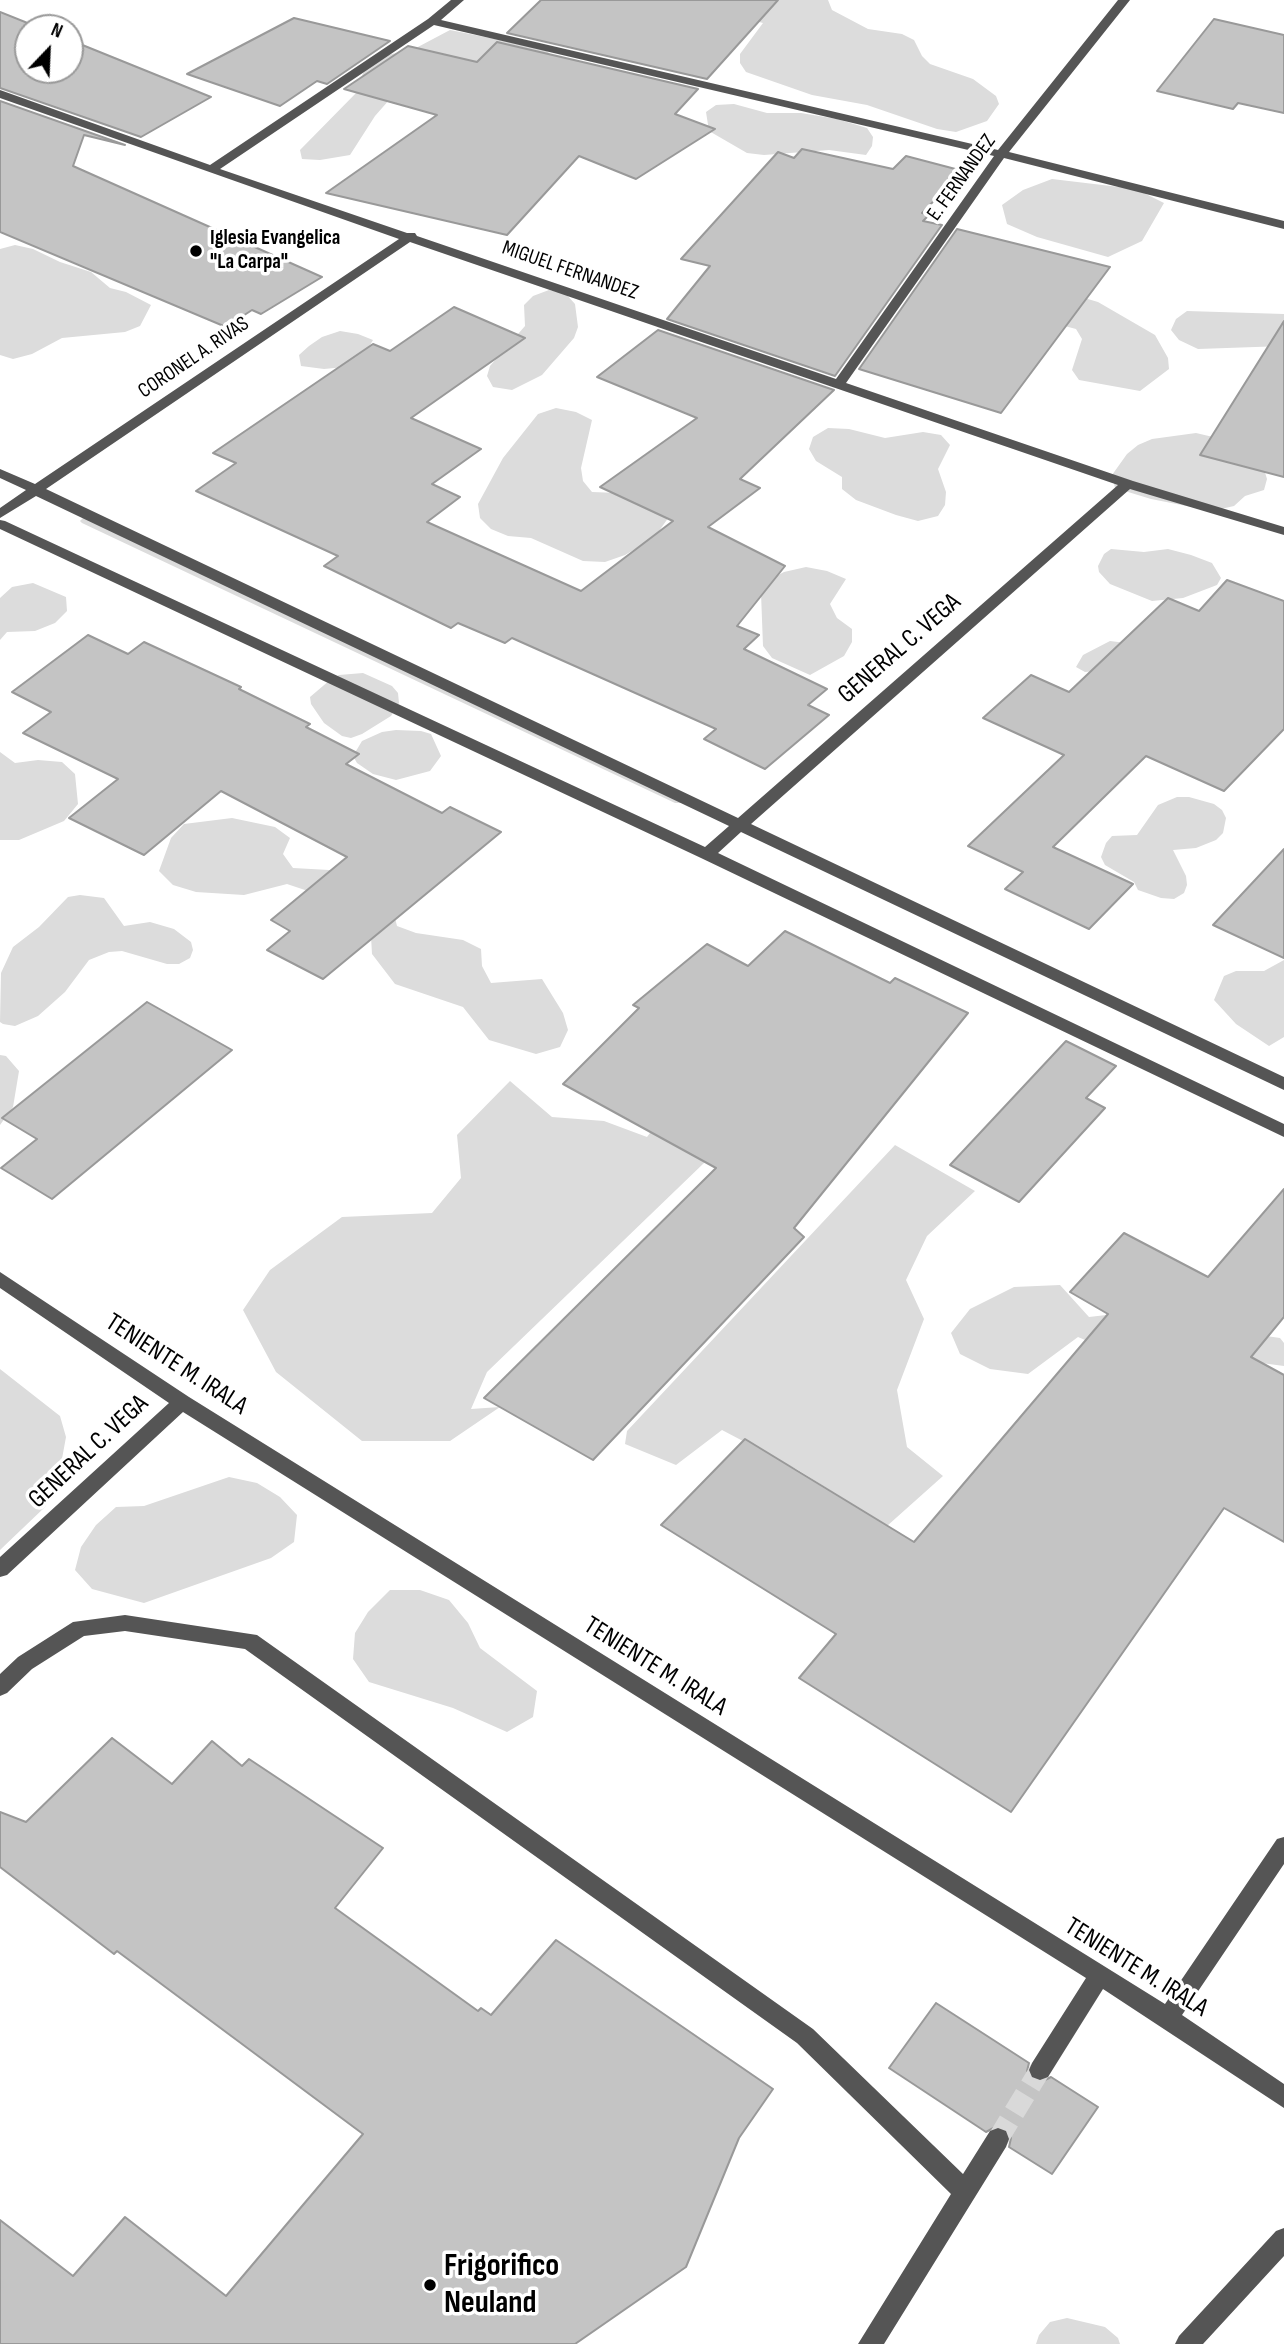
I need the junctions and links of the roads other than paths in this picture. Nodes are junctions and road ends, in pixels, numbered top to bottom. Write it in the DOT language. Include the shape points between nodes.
graph roads {
  1 [pos="458,0"];
  2 [pos="1124,0"];
  3 [pos="432,21"];
  4 [pos="0,94"];
  5 [pos="1001,154"];
  6 [pos="211,170"];
  7 [pos="1284,225"];
  8 [pos="411,236"];
  9 [pos="839,384"];
  10 [pos="0,473"];
  11 [pos="1128,484"];
  12 [pos="36,490"];
  13 [pos="0,514"];
  14 [pos="0,524"];
  15 [pos="1284,531"];
  16 [pos="740,825"];
  17 [pos="707,854"];
  18 [pos="1284,1084"];
  19 [pos="1284,1131"];
  20 [pos="0,1279"];
  21 [pos="182,1402"];
  22 [pos="0,1569"];
  23 [pos="0,1687"];
  24 [pos="1284,1846"];
  25 [pos="1100,1975"];
  26 [pos="1168,2018"];
  27 [pos="1040,2070"];
  28 [pos="1284,2097"];
  29 [pos="998,2139"];
  30 [pos="965,2192"];
  31 [pos="1284,2239"];
  32 [pos="870,2344"];
  33 [pos="1187,2344"];
  1 -- 3 [label="street"];
  2 -- 5 [label="street, E. FERNANDEZ"];
  3 -- 5 [label="street"];
  3 -- 6 [label="street"];
  4 -- 6 [label="street, MIGUEL FERNANDEZ"];
  5 -- 7 [label="street"];
  5 -- 9 [label="street, E. FERNANDEZ"];
  6 -- 8 [label="street, MIGUEL FERNANDEZ"];
  8 -- 9 [label="street, MIGUEL FERNANDEZ"];
  8 -- 12 [label="street, CORONEL A. RIVAS"];
  9 -- 11 [label="street, MIGUEL FERNANDEZ"];
  10 -- 12 [label="street"];
  11 -- 15 [label="street, MIGUEL FERNANDEZ"];
  11 -- 16 [label="street, GENERAL C. VEGA"];
  12 -- 13 [label="street, CORONEL A. RIVAS"];
  12 -- 16 [label="street"];
  14 -- 17 [label="street"];
  16 -- 17 [label="street, GENERAL C. VEGA"];
  16 -- 18 [label="street"];
  17 -- 19 [label="street"];
  20 -- 21 [label="street, TENIENTE M. IRALA"];
  21 -- 22 [label="street, GENERAL C. VEGA"];
  21 -- 25 [label="street, TENIENTE M. IRALA"];
  23 -- 30 [label="street" via="25,1663 80,1628 125,1623 250,1642 805,2036"];
  24 -- 26 [label="street"];
  25 -- 26 [label="street, TENIENTE M. IRALA"];
  25 -- 27 [label="street"];
  26 -- 28 [label="street, TENIENTE M. IRALA"];
  29 -- 30 [label="street"];
  30 -- 32 [label="street"];
  31 -- 33 [label="street"];
}
